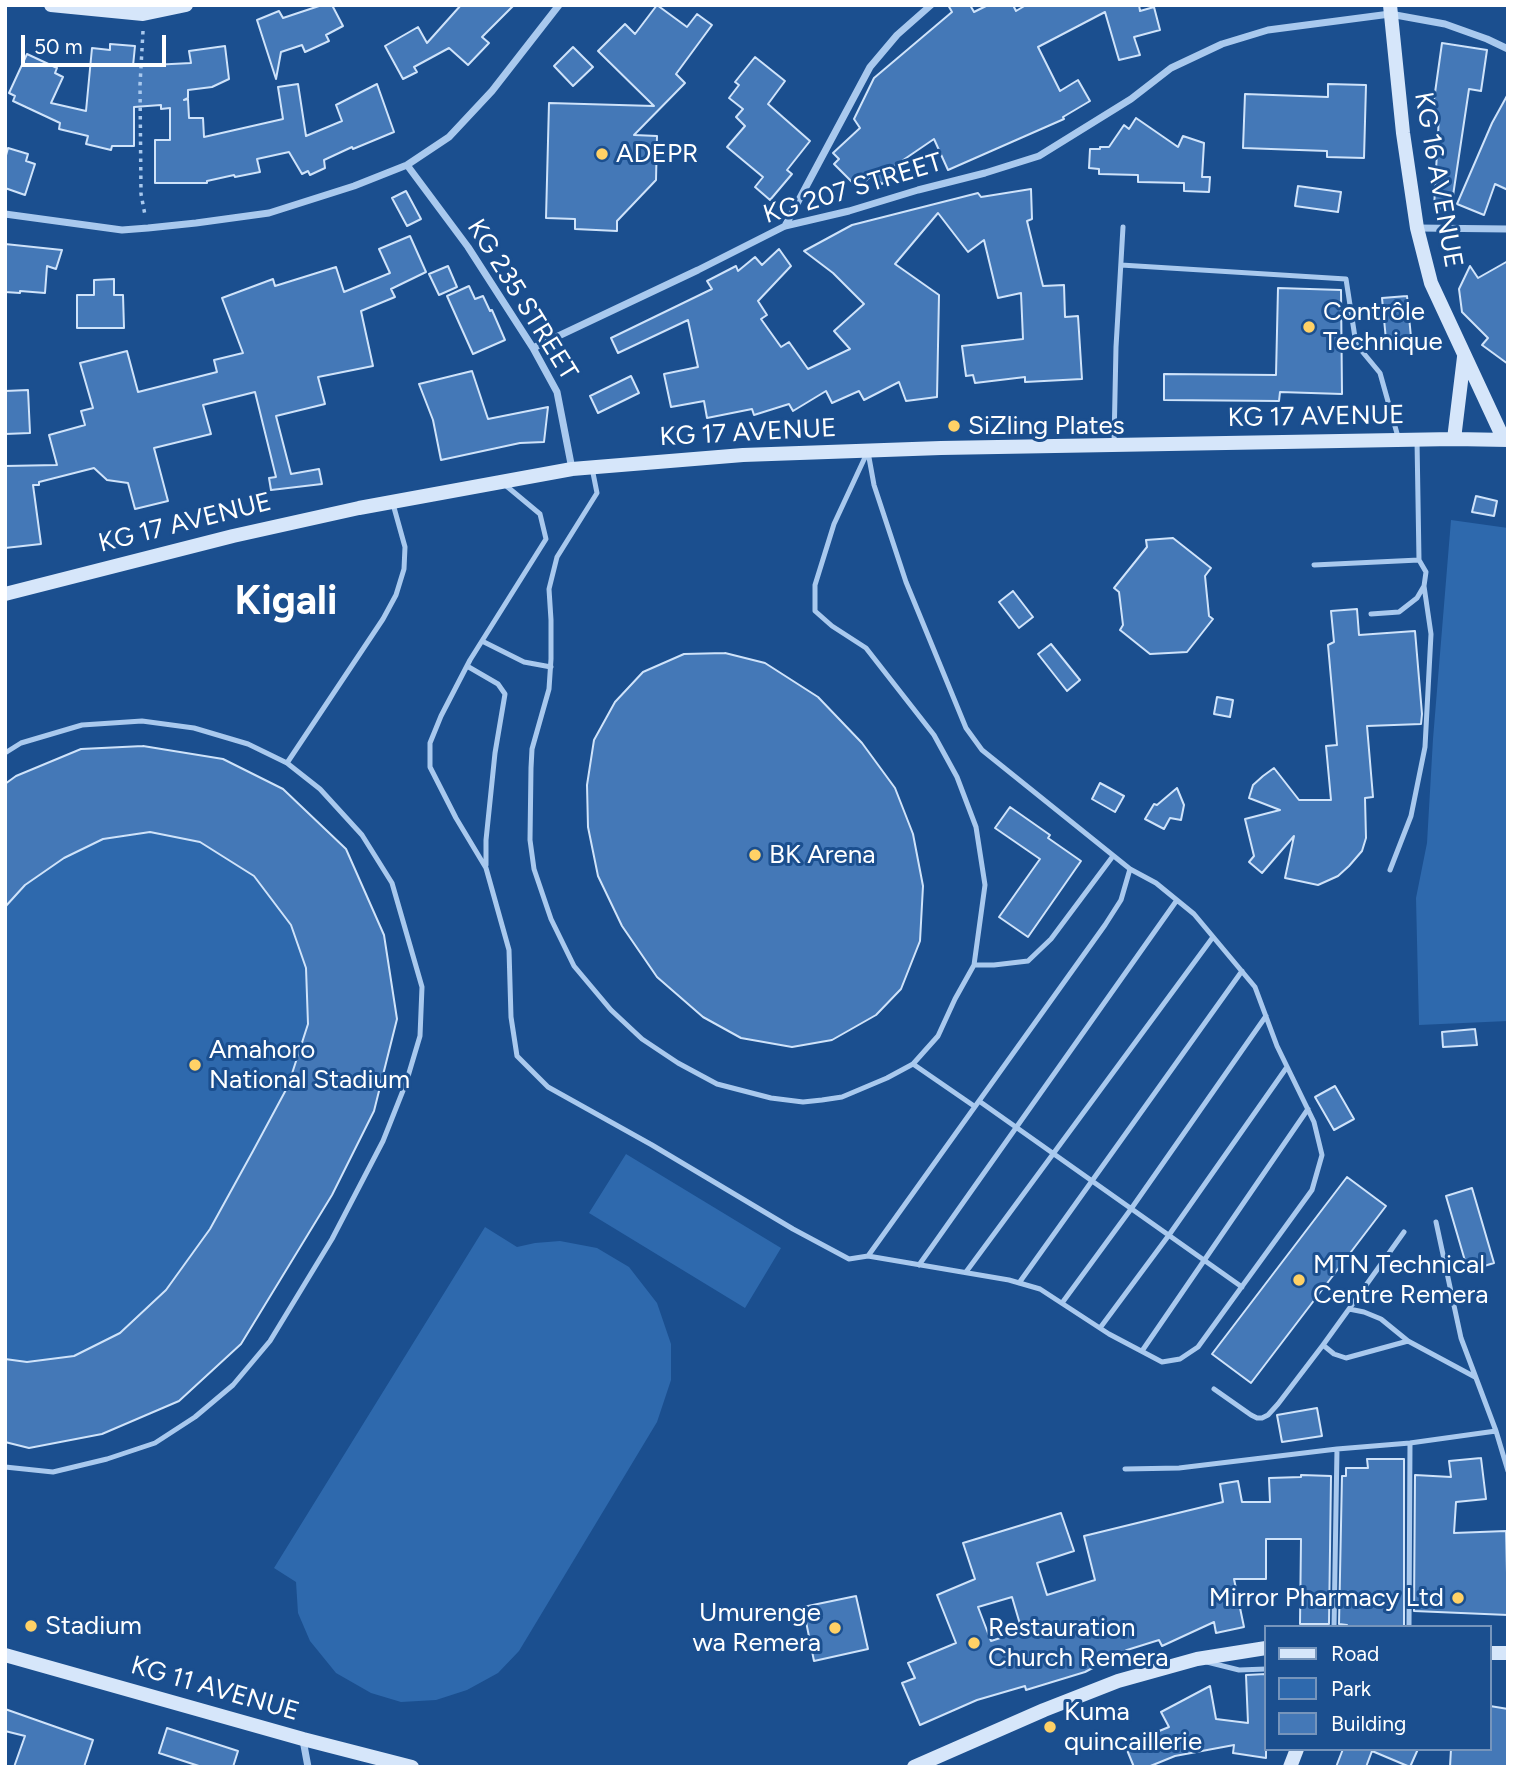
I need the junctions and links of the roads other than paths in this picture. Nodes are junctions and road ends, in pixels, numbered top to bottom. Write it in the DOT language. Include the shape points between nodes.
graph roads {
  1 [pos="51,5"];
  2 [pos="186,5"];
  3 [pos="559,5"];
  4 [pos="930,5"];
  5 [pos="1390,9"];
  6 [pos="1508,49"];
  7 [pos="408,165"];
  8 [pos="5,214"];
  9 [pos="785,226"];
  10 [pos="1123,226"];
  11 [pos="1417,228"];
  12 [pos="1508,229"];
  13 [pos="1121,265"];
  14 [pos="533,348"];
  15 [pos="1464,356"];
  16 [pos="1454,439"];
  17 [pos="1398,440"];
  18 [pos="1417,440"];
  19 [pos="1506,440"];
  20 [pos="1114,445"];
  21 [pos="868,450"];
  22 [pos="592,467"];
  23 [pos="572,469"];
  24 [pos="502,482"];
  25 [pos="393,502"];
  26 [pos="1419,560"];
  27 [pos="1314,565"];
  28 [pos="1424,586"];
  29 [pos="5,594"];
  30 [pos="1371,614"];
  31 [pos="482,641"];
  32 [pos="467,666"];
  33 [pos="551,667"];
  34 [pos="5,753"];
  35 [pos="287,762"];
  36 [pos="1113,856"];
  37 [pos="486,868"];
  38 [pos="1130,869"];
  39 [pos="1390,870"];
  40 [pos="1177,900"];
  41 [pos="1213,937"];
  42 [pos="974,965"];
  43 [pos="1242,971"];
  44 [pos="1266,1016"];
  45 [pos="914,1064"];
  46 [pos="1287,1067"];
  47 [pos="977,1103"];
  48 [pos="1308,1109"];
  49 [pos="1016,1127"];
  50 [pos="1053,1154"];
  51 [pos="1093,1181"];
  52 [pos="1131,1209"];
  53 [pos="1436,1222"];
  54 [pos="1404,1232"];
  55 [pos="1169,1236"];
  56 [pos="868,1256"];
  57 [pos="1204,1260"];
  58 [pos="919,1265"];
  59 [pos="966,1273"];
  60 [pos="1018,1283"];
  61 [pos="1242,1287"];
  62 [pos="1062,1303"];
  63 [pos="1349,1309"];
  64 [pos="1100,1328"];
  65 [pos="1408,1341"];
  66 [pos="1323,1345"];
  67 [pos="1142,1351"];
  68 [pos="1475,1377"];
  69 [pos="1214,1389"];
  70 [pos="1496,1431"];
  71 [pos="1410,1443"];
  72 [pos="1337,1449"];
  73 [pos="5,1467"];
  74 [pos="1125,1469"];
  75 [pos="1508,1471"];
  76 [pos="1334,1625"];
  77 [pos="1409,1625"];
  78 [pos="1264,1648"];
  79 [pos="5,1655"];
  80 [pos="1197,1659"];
  81 [pos="1264,1669"];
  82 [pos="303,1739"];
  83 [pos="308,1767"];
  84 [pos="412,1767"];
  85 [pos="914,1767"];
  1 -- 2 [label="street" via="144,13"];
  3 -- 7 [label="street" via="492,92 449,137"];
  4 -- 9 [label="street" via="870,67"];
  5 -- 6 [label="street, KG 207 STREET"];
  5 -- 9 [label="street, KG 207 STREET" via="1268,30 1222,44 1171,68 1040,156"];
  5 -- 11 [label="street, KG 16 AVENUE"];
  7 -- 8 [label="street" via="269,213 196,223 122,229"];
  7 -- 14 [label="street, KG 235 STREET"];
  9 -- 14 [label="street, KG 207 STREET"];
  10 -- 13 [label="lane"];
  11 -- 12 [label="street"];
  11 -- 15 [label="street, KG 16 AVENUE" via="1431,283"];
  13 -- 17 [label="lane" via="1346,279 1356,344 1380,373"];
  13 -- 20 [label="lane"];
  14 -- 23 [label="street, KG 235 STREET" via="557,392"];
  15 -- 16 [label="street"];
  15 -- 19 [label="street, KG 16 AVENUE"];
  16 -- 18 [label="street, KG 17 AVENUE"];
  16 -- 19 [label="street, KG 17 AVENUE"];
  17 -- 18 [label="street, KG 17 AVENUE"];
  17 -- 20 [label="street, KG 17 AVENUE"];
  18 -- 26 [label="lane"];
  20 -- 21 [label="street, KG 17 AVENUE"];
  21 -- 22 [label="street, KG 17 AVENUE"];
  21 -- 36 [label="lane" via="874,485 906,582 966,728 982,750"];
  21 -- 42 [label="lane" via="834,524 815,585 815,611 866,648 934,735 957,777 976,827 985,885"];
  22 -- 23 [label="street, KG 17 AVENUE"];
  22 -- 33 [label="lane" via="597,493 557,557 549,589"];
  23 -- 24 [label="street, KG 17 AVENUE"];
  24 -- 25 [label="street, KG 17 AVENUE"];
  24 -- 31 [label="lane" via="540,514 546,539"];
  25 -- 29 [label="street, KG 17 AVENUE" via="233,536"];
  25 -- 35 [label="lane" via="405,547 396,595"];
  26 -- 27 [label="lane"];
  26 -- 28 [label="lane" via="1426,572"];
  28 -- 30 [label="lane" via="1399,612"];
  28 -- 39 [label="lane" via="1431,634 1425,747 1411,816"];
  31 -- 32 [label="lane"];
  31 -- 33 [label="lane" via="524,662"];
  32 -- 37 [label="lane" via="498,684 505,694 495,753"];
  32 -- 37 [label="lane" via="430,743 430,767"];
  33 -- 45 [label="lane" via="532,749 530,840 534,869 574,966 611,1010 678,1063 717,1084 771,1098 842,1097"];
  34 -- 35 [label="lane" via="21,743 82,725 142,721 194,729 247,744"];
  35 -- 73 [label="lane" via="320,789 362,835 392,883 422,987 420,1035 406,1083 332,1239 270,1341 233,1385 155,1443 53,1472"];
  36 -- 38 [label="lane"];
  36 -- 42 [label="lane" via="1051,939 1028,961"];
  37 -- 56 [label="lane" via="509,950 517,1056 548,1087 793,1229 849,1259"];
  38 -- 40 [label="lane"];
  38 -- 47 [label="lane" via="1121,900 1105,925"];
  40 -- 41 [label="lane"];
  40 -- 49 [label="lane"];
  41 -- 43 [label="lane"];
  41 -- 50 [label="lane"];
  42 -- 45 [label="lane" via="938,1036"];
  43 -- 44 [label="lane" via="1255,987"];
  43 -- 51 [label="lane"];
  44 -- 46 [label="lane"];
  44 -- 52 [label="lane"];
  45 -- 47 [label="lane"];
  46 -- 48 [label="lane"];
  46 -- 55 [label="lane"];
  47 -- 49 [label="lane"];
  47 -- 56 [label="lane"];
  48 -- 57 [label="lane"];
  48 -- 61 [label="lane" via="1322,1155 1312,1190"];
  49 -- 50 [label="lane"];
  49 -- 58 [label="lane"];
  50 -- 51 [label="lane"];
  50 -- 59 [label="lane"];
  51 -- 52 [label="lane"];
  51 -- 60 [label="lane"];
  52 -- 55 [label="lane"];
  52 -- 62 [label="lane"];
  53 -- 68 [label="lane" via="1461,1338"];
  54 -- 63 [label="lane"];
  55 -- 57 [label="lane"];
  55 -- 64 [label="lane"];
  56 -- 58 [label="lane"];
  57 -- 61 [label="lane"];
  57 -- 67 [label="lane"];
  58 -- 59 [label="lane"];
  59 -- 60 [label="lane"];
  60 -- 62 [label="lane" via="1040,1289"];
  61 -- 67 [label="lane" via="1198,1347 1180,1359 1162,1362"];
  62 -- 64 [label="lane"];
  63 -- 65 [label="lane" via="1381,1320"];
  63 -- 66 [label="lane"];
  64 -- 67 [label="lane"];
  65 -- 66 [label="lane" via="1346,1358"];
  65 -- 68 [label="lane"];
  66 -- 69 [label="lane" via="1262,1418"];
  68 -- 70 [label="lane"];
  70 -- 71 [label="lane"];
  70 -- 75 [label="lane"];
  71 -- 72 [label="lane"];
  71 -- 77 [label="lane"];
  72 -- 74 [label="lane" via="1180,1468"];
  72 -- 76 [label="lane"];
  78 -- 80 [label="street"];
  79 -- 82 [label="street, KG 11 AVENUE"];
  80 -- 81 [label="lane" via="1239,1670"];
  80 -- 85 [label="street" via="1118,1681"];
  82 -- 83 [label="street"];
  82 -- 84 [label="street, KG 11 AVENUE"];
}
